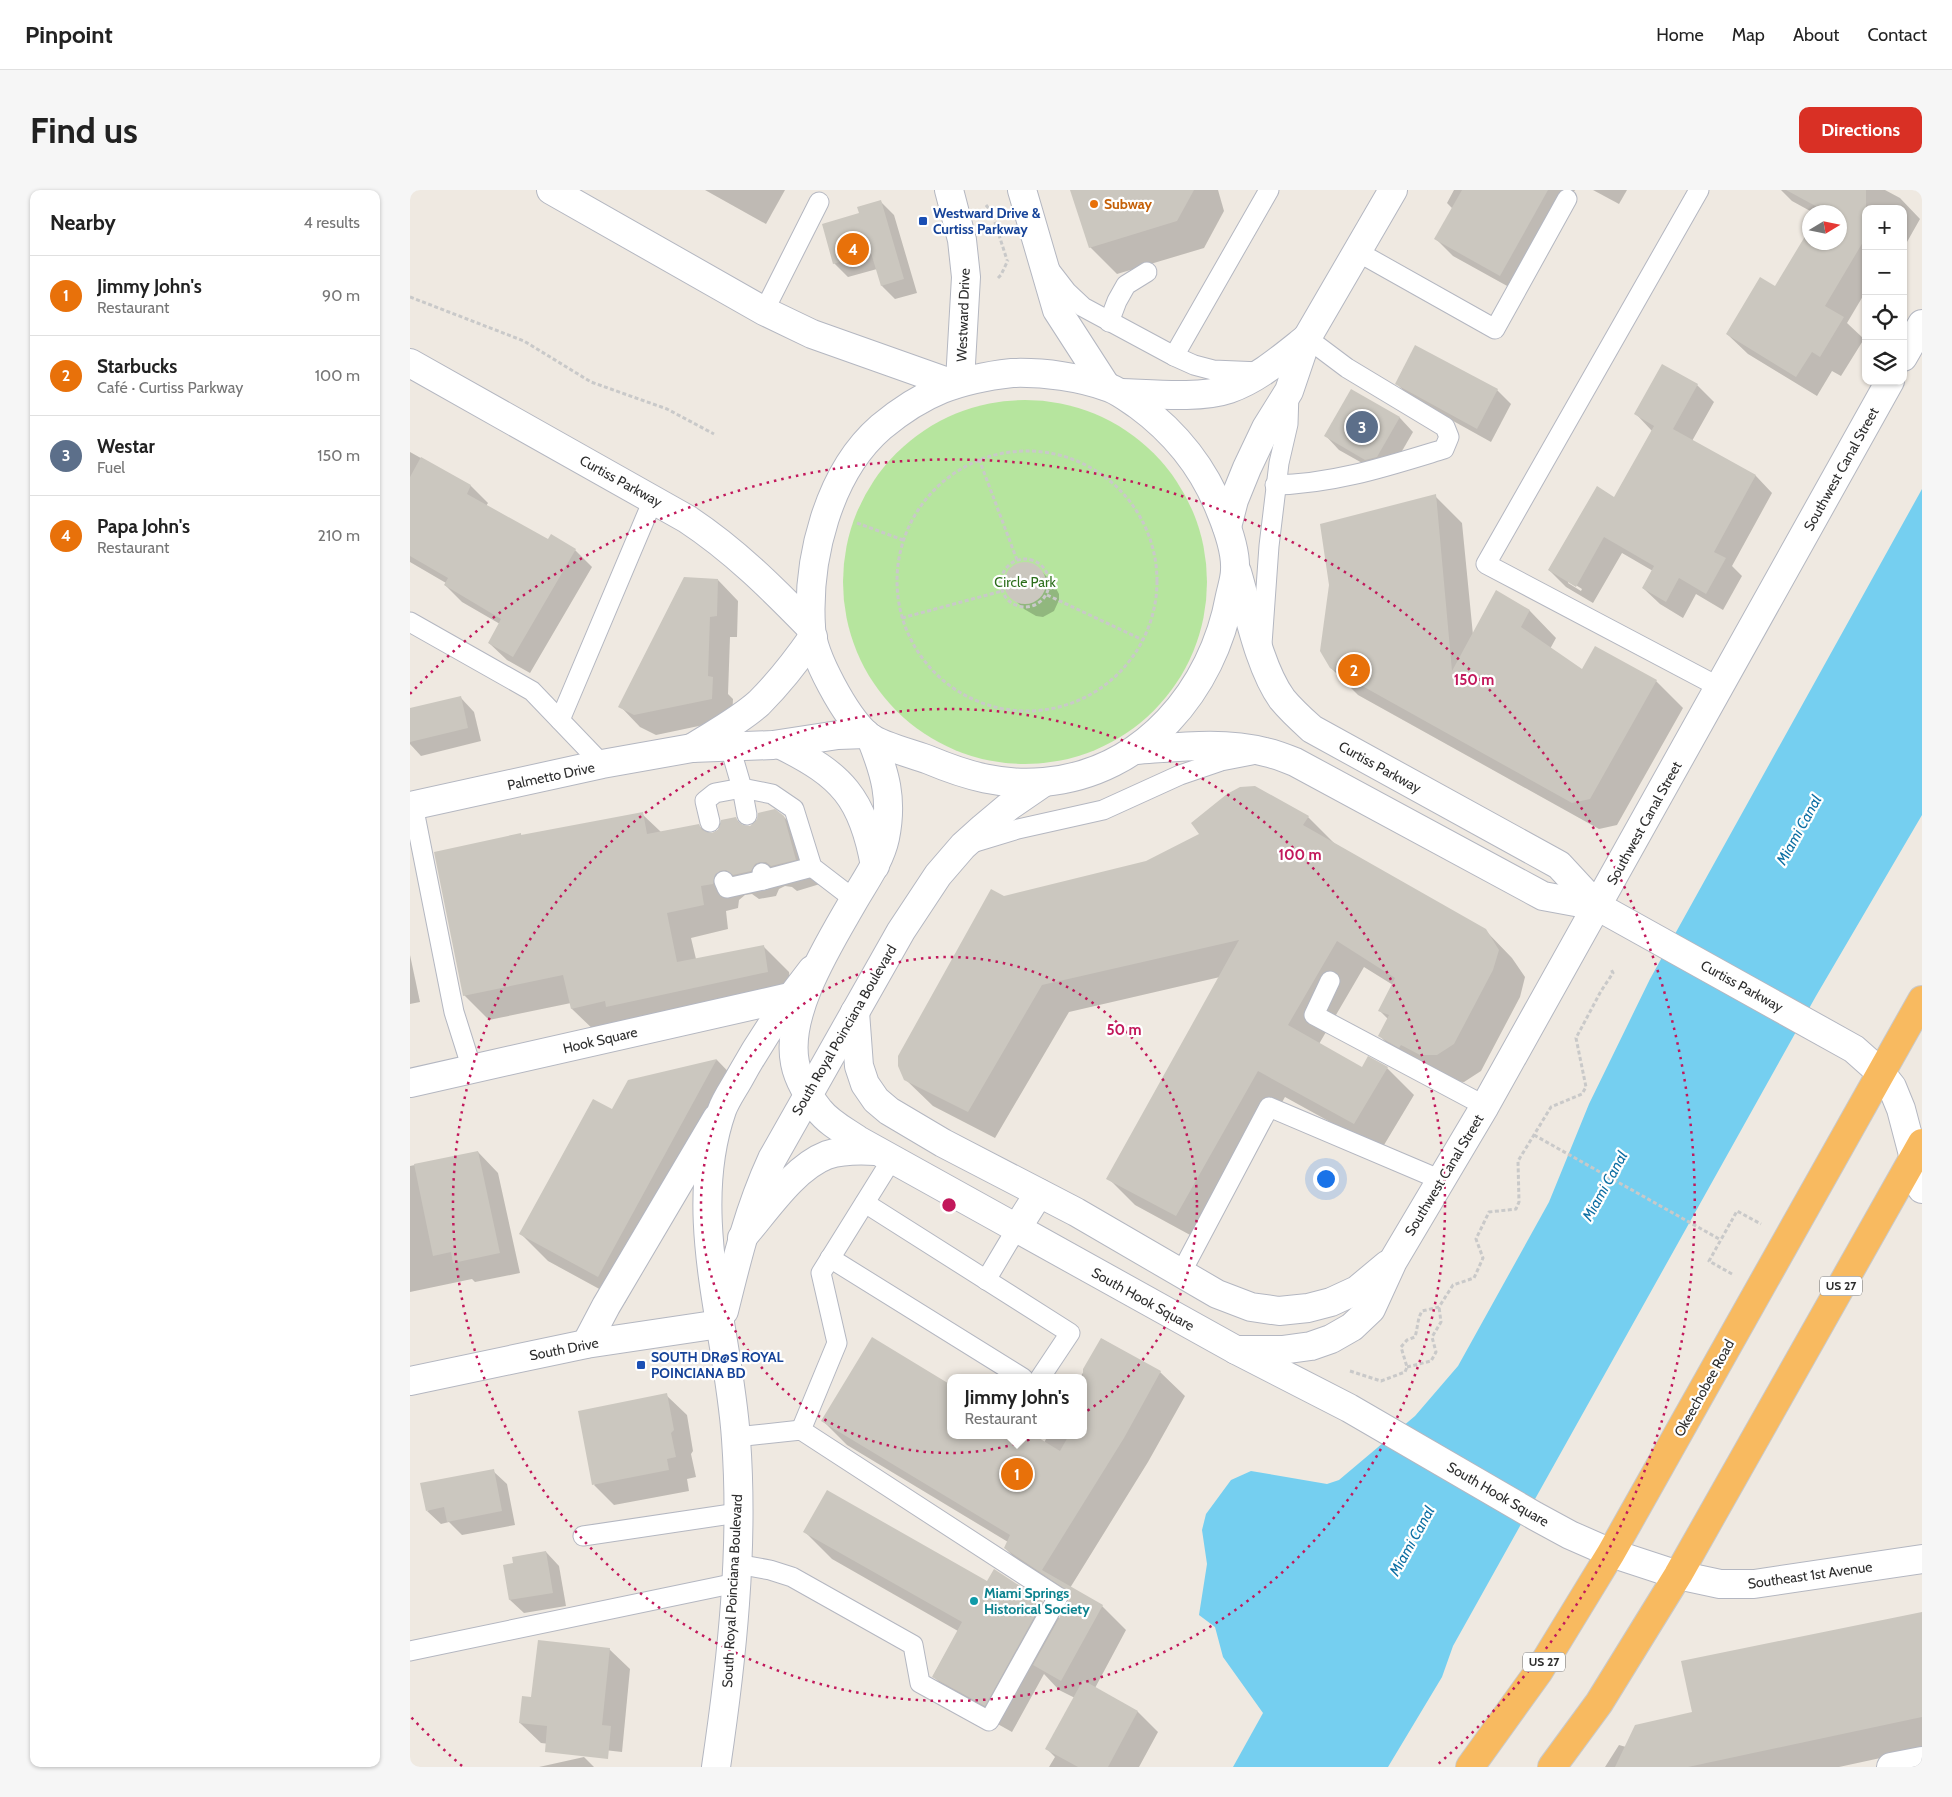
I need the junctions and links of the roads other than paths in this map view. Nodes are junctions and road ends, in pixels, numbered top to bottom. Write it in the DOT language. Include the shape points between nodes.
graph roads {
  1 [pos="551,190"];
  2 [pos="949,190"];
  3 [pos="1022,190"];
  4 [pos="1269,190"];
  5 [pos="1393,190"];
  6 [pos="1699,190"];
  7 [pos="1567,199"];
  8 [pos="819,202"];
  9 [pos="1358,252"];
  10 [pos="1043,260"];
  11 [pos="1147,272"];
  12 [pos="764,311"];
  13 [pos="1109,322"];
  14 [pos="1922,324"];
  15 [pos="1307,338"];
  16 [pos="1907,350"];
  17 [pos="1174,356"];
  18 [pos="410,363"];
  19 [pos="1262,372"];
  20 [pos="957,383"];
  21 [pos="1888,385"];
  22 [pos="1114,390"];
  23 [pos="1289,390"];
  24 [pos="1275,485"];
  25 [pos="653,500"];
  26 [pos="1227,527"];
  27 [pos="1236,567"];
  28 [pos="410,622"];
  29 [pos="812,632"];
  30 [pos="1262,655"];
  31 [pos="1719,687"];
  32 [pos="560,720"];
  33 [pos="868,736"];
  34 [pos="781,745"];
  35 [pos="730,747"];
  36 [pos="692,748"];
  37 [pos="1136,750"];
  38 [pos="1265,752"];
  39 [pos="602,764"];
  40 [pos="1043,783"];
  41 [pos="742,788"];
  42 [pos="412,806"];
  43 [pos="747,815"];
  44 [pos="710,822"];
  45 [pos="963,846"];
  46 [pos="875,866"];
  47 [pos="812,867"];
  48 [pos="724,881"];
  49 [pos="855,900"];
  50 [pos="1597,906"];
  51 [pos="818,963"];
  52 [pos="1330,981"];
  53 [pos="790,997"];
  54 [pos="1922,1000"];
  55 [pos="855,1012"];
  56 [pos="472,1069"];
  57 [pos="1881,1073"];
  58 [pos="410,1083"];
  59 [pos="808,1093"];
  60 [pos="1484,1106"];
  61 [pos="722,1109"];
  62 [pos="1918,1150"];
  63 [pos="884,1155"];
  64 [pos="1441,1180"];
  65 [pos="1922,1189"];
  66 [pos="1039,1193"];
  67 [pos="866,1203"];
  68 [pos="1016,1228"];
  69 [pos="742,1238"];
  70 [pos="830,1258"];
  71 [pos="1392,1261"];
  72 [pos="1181,1273"];
  73 [pos="986,1280"];
  74 [pos="720,1324"];
  75 [pos="586,1344"];
  76 [pos="1236,1350"];
  77 [pos="1017,1374"];
  78 [pos="1043,1374"];
  79 [pos="410,1381"];
  80 [pos="801,1430"];
  81 [pos="736,1437"];
  82 [pos="738,1512"];
  83 [pos="584,1536"];
  84 [pos="1611,1553"];
  85 [pos="1922,1559"];
  86 [pos="736,1574"];
  87 [pos="1678,1575"];
  88 [pos="410,1650"];
  89 [pos="1922,1761"];
  90 [pos="716,1767"];
  91 [pos="1470,1767"];
  92 [pos="1552,1767"];
  93 [pos="1890,1767"];
  1 -- 12 [label="street"];
  2 -- 20 [label="street, Westward Drive" via="962,240 966,277"];
  3 -- 10 [label="street"];
  4 -- 17 [label="lane"];
  5 -- 9 [label="street"];
  6 -- 31 [label="lane" via="1486,564"];
  7 -- 9 [label="lane" via="1495,329"];
  8 -- 12 [label="lane"];
  9 -- 15 [label="street"];
  10 -- 13 [label="lane" via="1067,292 1083,307"];
  10 -- 22 [label="street" via="1057,310"];
  11 -- 13 [label="lane" via="1126,285"];
  12 -- 20 [label="street" via="812,334"];
  13 -- 17 [label="lane"];
  14 -- 16 [label="street"];
  15 -- 19 [label="street"];
  15 -- 23 [label="street"];
  15 -- 24 [label="lane" via="1347,368 1445,427 1449,438 1444,449 1359,474 1304,484"];
  17 -- 19 [label="lane" via="1213,370"];
  18 -- 25 [label="street, Curtiss Parkway"];
  19 -- 22 [label="street" via="1228,390 1210,393"];
  20 -- 22 [label="street" via="1003,374 1036,372"];
  20 -- 29 [label="street" via="927,395 879,429 842,476 818,541 812,580"];
  21 -- 31 [label="street, Southwest Canal Street"];
  22 -- 26 [label="street, Curtiss Parkway" via="1156,418 1179,440 1213,491"];
  23 -- 24 [label="lane" via="1288,424"];
  23 -- 26 [label="street" via="1247,468"];
  24 -- 30 [label="lane"];
  25 -- 29 [label="street, Curtiss Parkway" via="716,538 764,580"];
  25 -- 32 [label="lane"];
  26 -- 27 [label="street, Curtiss Parkway"];
  27 -- 30 [label="street, Curtiss Parkway"];
  27 -- 37 [label="street" via="1215,650 1198,685 1177,711"];
  28 -- 32 [label="lane" via="532,691"];
  29 -- 33 [label="street, South Royal Poinciana Boulevard" via="823,668 837,696"];
  29 -- 36 [label="street, Palmetto Drive" via="796,660 759,702"];
  30 -- 50 [label="street, Curtiss Parkway" via="1282,698 1312,729 1559,865"];
  31 -- 50 [label="street, Southwest Canal Street"];
  32 -- 39 [label="lane"];
  33 -- 34 [label="street, Palmetto Drive" via="838,736"];
  33 -- 40 [label="street" via="982,779"];
  33 -- 46 [label="street, South Royal Poinciana Boulevard" via="883,769 888,793 885,839"];
  34 -- 35 [label="street, Palmetto Drive"];
  34 -- 46 [label="street" via="836,778 852,799 870,842"];
  35 -- 36 [label="street, Palmetto Drive"];
  35 -- 41 [label="lane"];
  36 -- 39 [label="street, Palmetto Drive"];
  37 -- 38 [label="street, Curtiss Parkway" via="1211,746"];
  37 -- 40 [label="street" via="1089,774"];
  38 -- 45 [label="lane" via="1221,761 1180,775 1103,810 1018,829"];
  38 -- 50 [label="street, Curtiss Parkway" via="1295,762 1543,896"];
  39 -- 42 [label="street, Palmetto Drive"];
  40 -- 45 [label="street, South Royal Poinciana Boulevard" via="1008,807"];
  41 -- 43 [label="lane"];
  41 -- 44 [label="lane" via="715,793 705,801"];
  41 -- 47 [label="lane" via="772,794 794,809"];
  42 -- 56 [label="lane" via="454,1012"];
  45 -- 55 [label="street, South Royal Poinciana Boulevard" via="938,875 900,931"];
  46 -- 49 [label="street, South Royal Poinciana Boulevard"];
  47 -- 48 [label="lane" via="727,888"];
  47 -- 49 [label="lane"];
  49 -- 51 [label="street, South Royal Poinciana Boulevard"];
  50 -- 57 [label="street, Curtiss Parkway" via="1854,1049"];
  50 -- 60 [label="street, Southwest Canal Street"];
  51 -- 53 [label="street, South Royal Poinciana Boulevard"];
  51 -- 59 [label="street, South Hook Square" via="799,1013 793,1041 795,1064"];
  52 -- 60 [label="lane" via="1314,1016"];
  53 -- 56 [label="street, Hook Square"];
  53 -- 61 [label="street, South Royal Poinciana Boulevard" via="757,1045"];
  54 -- 57 [label="highway, Okeechobee Road / US 27"];
  55 -- 59 [label="street, South Royal Poinciana Boulevard"];
  55 -- 66 [label="street" via="859,1066 865,1084 876,1100 942,1144"];
  56 -- 58 [label="street, Hook Square"];
  57 -- 62 [label="street, Curtiss Parkway" via="1892,1087"];
  57 -- 84 [label="highway, Okeechobee Road / US 27"];
  59 -- 63 [label="street, South Hook Square" via="819,1111 834,1124"];
  59 -- 69 [label="street, South Royal Poinciana Boulevard" via="756,1194"];
  60 -- 64 [label="street, Southwest Canal Street"];
  61 -- 74 [label="street, South Royal Poinciana Boulevard" via="706,1190 710,1254"];
  61 -- 75 [label="street"];
  62 -- 65 [label="street, Curtiss Parkway"];
  62 -- 87 [label="highway, US 27"];
  63 -- 67 [label="lane"];
  63 -- 68 [label="street, South Hook Square"];
  63 -- 69 [label="street" via="853,1150 827,1155 808,1166"];
  64 -- 71 [label="street, Southwest Canal Street"];
  64 -- 72 [label="lane" via="1269,1107"];
  66 -- 68 [label="street"];
  66 -- 72 [label="street"];
  67 -- 70 [label="lane"];
  67 -- 73 [label="lane"];
  68 -- 73 [label="lane"];
  68 -- 76 [label="street, South Hook Square"];
  69 -- 74 [label="street, South Royal Poinciana Boulevard"];
  70 -- 77 [label="lane"];
  70 -- 80 [label="lane" via="822,1273 837,1343"];
  71 -- 72 [label="street, Southwest Canal Street" via="1357,1290 1331,1302 1279,1311 1251,1307 1217,1294"];
  71 -- 76 [label="street, Southwest Canal Street" via="1371,1309 1352,1327 1331,1339 1282,1350"];
  73 -- 78 [label="lane" via="1070,1333"];
  74 -- 75 [label="street, South Drive"];
  74 -- 81 [label="street, South Royal Poinciana Boulevard"];
  75 -- 79 [label="street, South Drive"];
  76 -- 84 [label="street, South Hook Square" via="1349,1408 1570,1535"];
  80 -- 81 [label="lane"];
  80 -- 86 [label="lane" via="1058,1596 988,1721 920,1683 913,1645 792,1577 770,1570"];
  81 -- 82 [label="street, South Royal Poinciana Boulevard"];
  82 -- 83 [label="lane"];
  82 -- 86 [label="street, South Royal Poinciana Boulevard"];
  84 -- 87 [label="street, Southeast 1st Avenue"];
  84 -- 91 [label="highway, Okeechobee Road / US 27" via="1539,1671"];
  85 -- 87 [label="street, Southeast 1st Avenue" via="1754,1584 1720,1584"];
  86 -- 88 [label="lane"];
  86 -- 90 [label="street, South Royal Poinciana Boulevard" via="726,1700"];
  87 -- 92 [label="highway, US 27" via="1599,1703"];
  89 -- 93 [label="street"];
}
